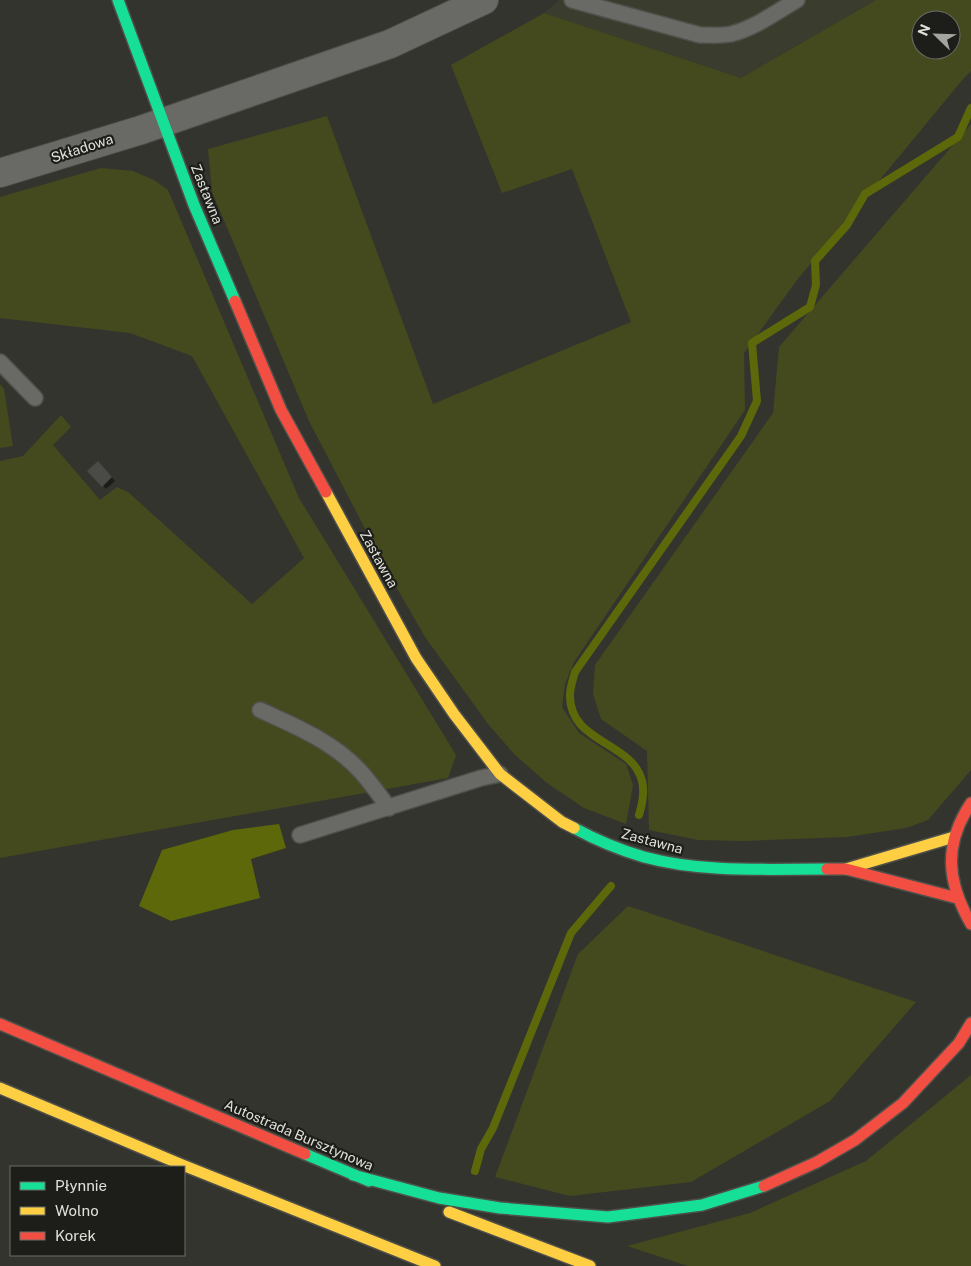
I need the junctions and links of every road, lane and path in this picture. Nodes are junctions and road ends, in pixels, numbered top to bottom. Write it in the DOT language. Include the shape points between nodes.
graph roads {
  1 [pos="118,0"];
  2 [pos="484,0"];
  3 [pos="572,0"];
  4 [pos="797,0"];
  5 [pos="163,122"];
  6 [pos="0,173"];
  7 [pos="0,362"];
  8 [pos="35,398"];
  9 [pos="260,710"];
  10 [pos="500,774"];
  11 [pos="971,803"];
  12 [pos="389,808"];
  13 [pos="300,835"];
  14 [pos="954,837"];
  15 [pos="846,869"];
  16 [pos="957,898"];
  17 [pos="971,924"];
  18 [pos="971,1023"];
  19 [pos="0,1024"];
  20 [pos="0,1088"];
  21 [pos="353,1174"];
  22 [pos="435,1266"];
  23 [pos="590,1266"];
  1 -- 5 [label="main road, Zastawna"];
  2 -- 5 [label="street, Składowa" via="390,44"];
  3 -- 4 [label="lane" via="700,35 717,36 757,24"];
  5 -- 6 [label="street, Składowa"];
  5 -- 10 [label="main road, Zastawna" via="194,205 281,410 416,658"];
  7 -- 8 [label="lane"];
  9 -- 12 [label="lane" via="330,746 360,771"];
  10 -- 12 [label="lane"];
  10 -- 15 [label="main road, Zastawna" via="562,822 599,841 644,857 727,869"];
  11 -- 14 [label="main road"];
  12 -- 13 [label="lane"];
  14 -- 15 [label="main road, Zastawna"];
  14 -- 16 [label="main road" via="951,868"];
  15 -- 16 [label="main road, Zastawna"];
  16 -- 17 [label="main road"];
  18 -- 21 [label="main road" via="959,1043 903,1103 855,1140 758,1189 702,1205 608,1217 500,1208 439,1198"];
  19 -- 21 [label="main road, Autostrada Bursztynowa"];
  20 -- 22 [label="main road"];
  21 -- 23 [label="main road, Autostrada Bursztynowa"];
}
